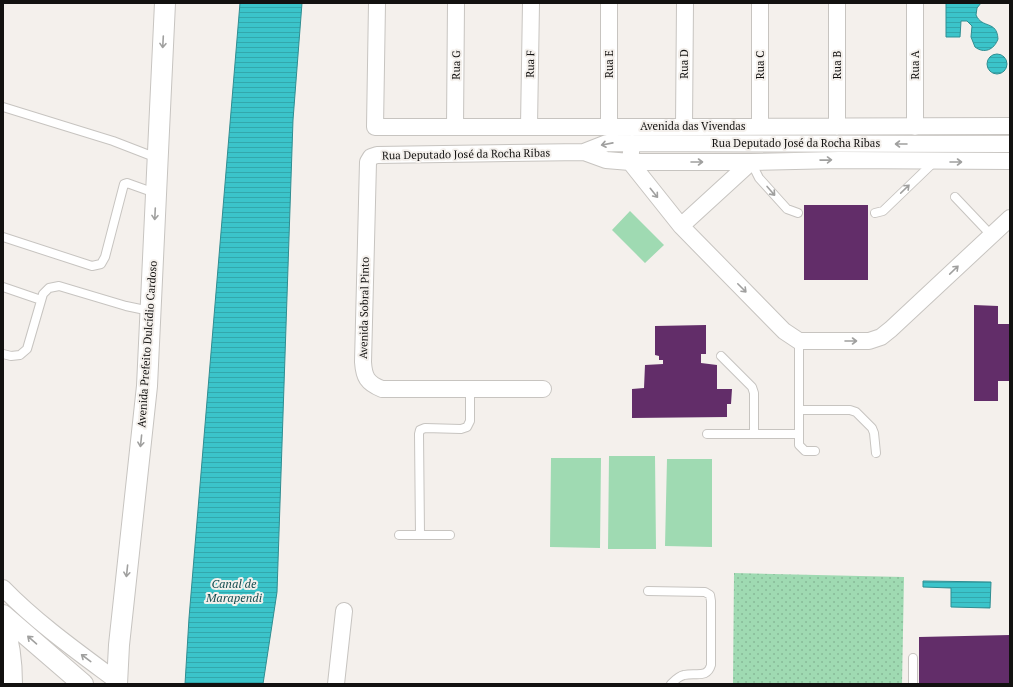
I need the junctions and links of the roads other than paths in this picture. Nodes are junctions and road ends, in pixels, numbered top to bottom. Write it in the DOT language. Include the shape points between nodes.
graph roads {
  1 [pos="165,3"];
  2 [pos="377,3"];
  3 [pos="456,3"];
  4 [pos="531,3"];
  5 [pos="609,3"];
  6 [pos="685,3"];
  7 [pos="760,3"];
  8 [pos="837,3"];
  9 [pos="915,3"];
  10 [pos="3,107"];
  11 [pos="530,126"];
  12 [pos="609,126"];
  13 [pos="684,126"];
  14 [pos="760,126"];
  15 [pos="1010,126"];
  16 [pos="455,127"];
  17 [pos="837,127"];
  18 [pos="915,127"];
  19 [pos="632,143"];
  20 [pos="1002,144"];
  21 [pos="584,152"];
  22 [pos="373,156"];
  23 [pos="158,158"];
  24 [pos="630,162"];
  25 [pos="751,162"];
  26 [pos="934,162"];
  27 [pos="1002,162"];
  28 [pos="156,194"];
  29 [pos="955,197"];
  30 [pos="798,212"];
  31 [pos="875,212"];
  32 [pos="1010,218"];
  33 [pos="681,226"];
  34 [pos="992,236"];
  35 [pos="3,237"];
  36 [pos="3,287"];
  37 [pos="41,300"];
  38 [pos="150,311"];
  39 [pos="799,341"];
  40 [pos="3,354"];
  41 [pos="722,356"];
  42 [pos="470,389"];
  43 [pos="543,389"];
  44 [pos="799,410"];
  45 [pos="707,434"];
  46 [pos="754,434"];
  47 [pos="799,434"];
  48 [pos="815,451"];
  49 [pos="876,453"];
  50 [pos="399,535"];
  51 [pos="420,535"];
  52 [pos="450,535"];
  53 [pos="3,588"];
  54 [pos="648,591"];
  55 [pos="344,611"];
  56 [pos="3,615"];
  57 [pos="3,623"];
  58 [pos="913,658"];
  59 [pos="117,683"];
  60 [pos="12,684"];
  61 [pos="83,684"];
  62 [pos="336,684"];
  63 [pos="671,684"];
  64 [pos="913,684"];
  1 -- 23 [label="street, Avenida Prefeito Dulcídio Cardoso, one-way"];
  2 -- 16 [label="street, Avenida das Vivendas" via="375,127"];
  3 -- 16 [label="street, Rua G"];
  4 -- 11 [label="street, Rua F"];
  5 -- 12 [label="street, Rua E"];
  6 -- 13 [label="street, Rua D"];
  7 -- 14 [label="street, Rua C"];
  8 -- 17 [label="street, Rua B"];
  9 -- 18 [label="street, Rua A"];
  10 -- 23 [label="lane" via="113,141"];
  11 -- 12 [label="street, Avenida das Vivendas"];
  11 -- 16 [label="street, Avenida das Vivendas"];
  12 -- 13 [label="street, Avenida das Vivendas"];
  13 -- 14 [label="street, Avenida das Vivendas"];
  14 -- 17 [label="street, Avenida das Vivendas"];
  15 -- 18 [label="street, Avenida das Vivendas"];
  17 -- 18 [label="street, Avenida das Vivendas"];
  20 -- 19 [label="street, Rua Deputado José da Rocha Ribas, one-way"];
  19 -- 21 [label="street, Rua Deputado José da Rocha Ribas, one-way" via="606,143"];
  19 -- 24 [label="street"];
  20 -- 27 [label="street"];
  21 -- 22 [label="street, Rua Deputado José da Rocha Ribas"];
  21 -- 24 [label="street, Rua Deputado José da Rocha Ribas" via="606,160"];
  22 -- 42 [label="street, Avenida Sobral Pinto" via="368,162 364,372 374,386 382,389"];
  23 -- 28 [label="street, Avenida Prefeito Dulcídio Cardoso"];
  24 -- 25 [label="street, Rua Deputado José da Rocha Ribas, one-way"];
  24 -- 33 [label="street, one-way"];
  25 -- 26 [label="street, Rua Deputado José da Rocha Ribas, one-way"];
  25 -- 30 [label="lane, one-way" via="759,178 787,209"];
  25 -- 33 [label="street"];
  26 -- 27 [label="street, Rua Deputado José da Rocha Ribas, one-way"];
  31 -- 26 [label="lane, one-way" via="883,211"];
  28 -- 35 [label="lane" via="124,184 101,264 92,266"];
  28 -- 38 [label="street, Avenida Prefeito Dulcídio Cardoso, one-way"];
  29 -- 34 [label="lane"];
  32 -- 34 [label="street"];
  33 -- 39 [label="street, one-way" via="784,331"];
  39 -- 34 [label="street, one-way" via="869,341 881,337"];
  36 -- 37 [label="lane"];
  37 -- 38 [label="lane" via="49,288 59,286"];
  37 -- 40 [label="lane" via="27,349 20,355"];
  38 -- 59 [label="street, Avenida Prefeito Dulcídio Cardoso, one-way" via="147,386"];
  39 -- 44 [label="lane"];
  41 -- 46 [label="lane" via="752,387"];
  42 -- 43 [label="street, Avenida Sobral Pinto"];
  42 -- 51 [label="lane" via="470,422 467,427 420,430"];
  44 -- 47 [label="lane"];
  44 -- 49 [label="lane" via="856,412 872,428"];
  45 -- 46 [label="lane"];
  46 -- 47 [label="lane"];
  47 -- 48 [label="lane" via="799,445 802,449"];
  50 -- 51 [label="lane"];
  51 -- 52 [label="lane"];
  59 -- 53 [label="street, one-way" via="62,640"];
  54 -- 63 [label="lane" via="705,592 710,595 710,670 706,673 680,676"];
  55 -- 62 [label="street"];
  61 -- 56 [label="street, one-way"];
  57 -- 60 [label="street" via="10,651"];
  58 -- 64 [label="lane"];
}
